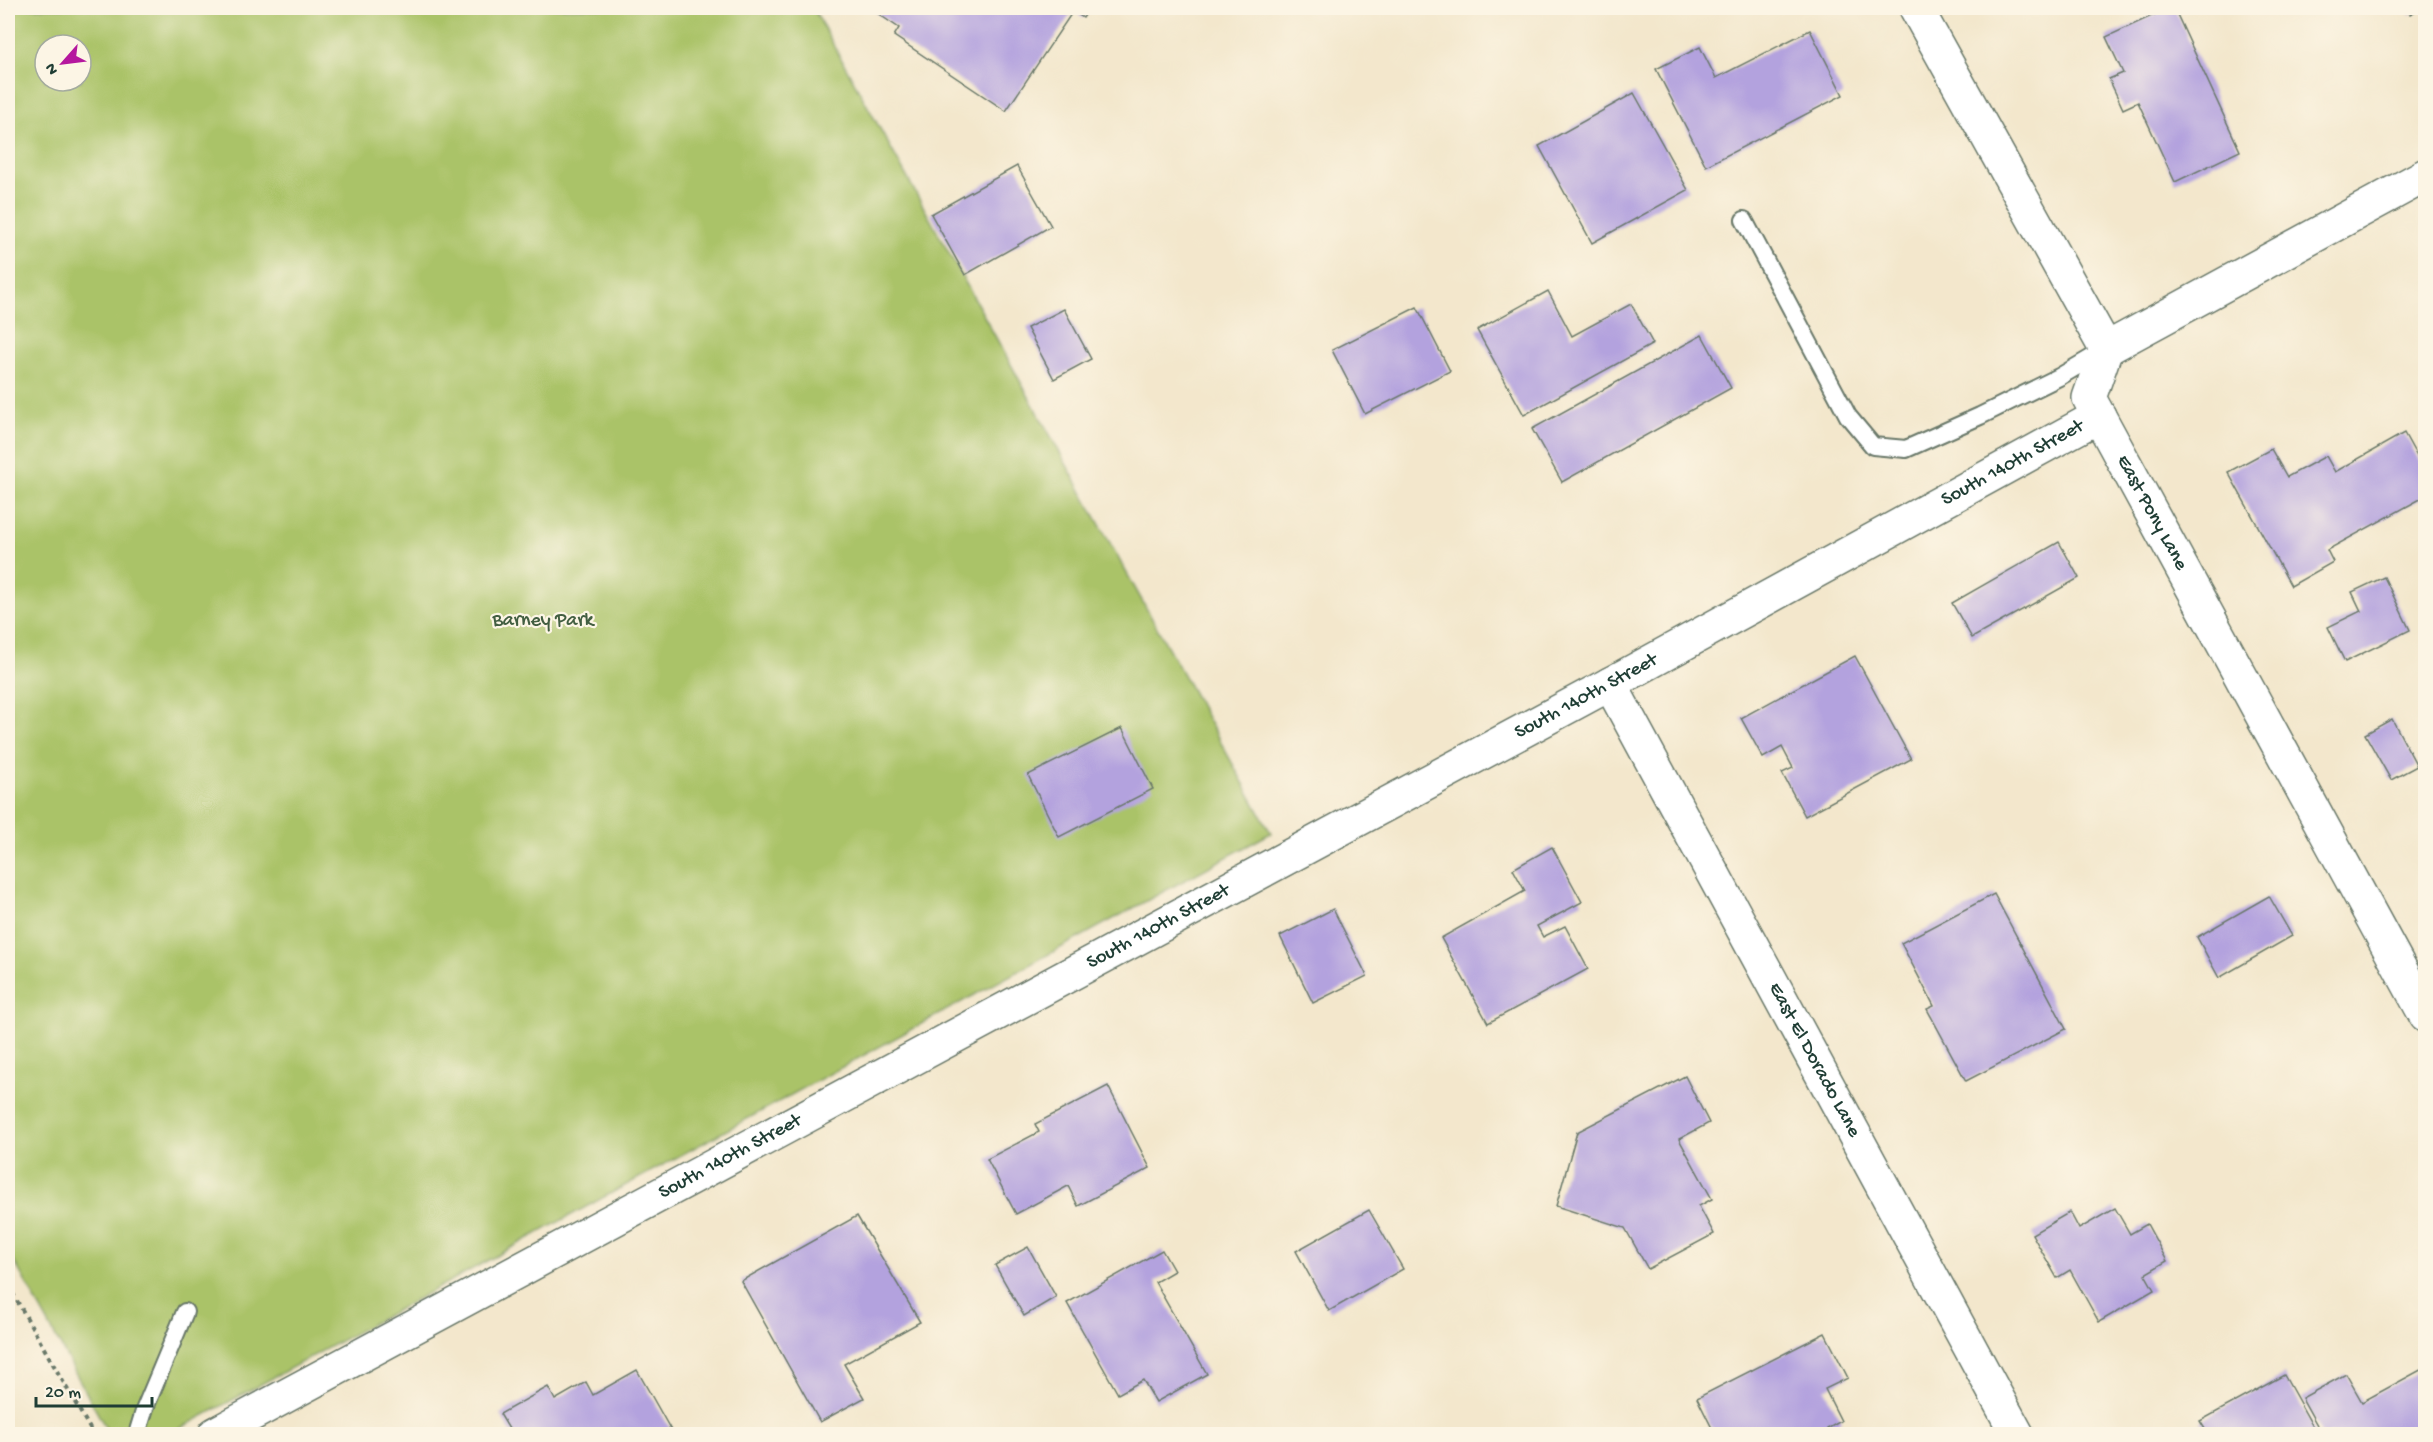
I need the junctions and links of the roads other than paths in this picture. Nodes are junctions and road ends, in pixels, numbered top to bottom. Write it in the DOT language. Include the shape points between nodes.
graph roads {
  1 [pos="1916,8"];
  2 [pos="2426,175"];
  3 [pos="1744,220"];
  4 [pos="2106,349"];
  5 [pos="2099,416"];
  6 [pos="1610,684"];
  7 [pos="2426,1016"];
  8 [pos="185,1312"];
  9 [pos="137,1434"];
  10 [pos="215,1434"];
  11 [pos="2017,1434"];
  1 -- 4 [label="street"];
  2 -- 4 [label="street"];
  3 -- 4 [label="lane" via="1848,416 1873,446 1906,449 2059,377"];
  4 -- 5 [label="street, East Pony Lane" via="2090,398"];
  5 -- 6 [label="street, South 140th Street"];
  5 -- 7 [label="street, East Pony Lane"];
  6 -- 10 [label="street, South 140th Street"];
  6 -- 11 [label="street, East El Dorado Lane"];
  8 -- 9 [label="lane"];
}
